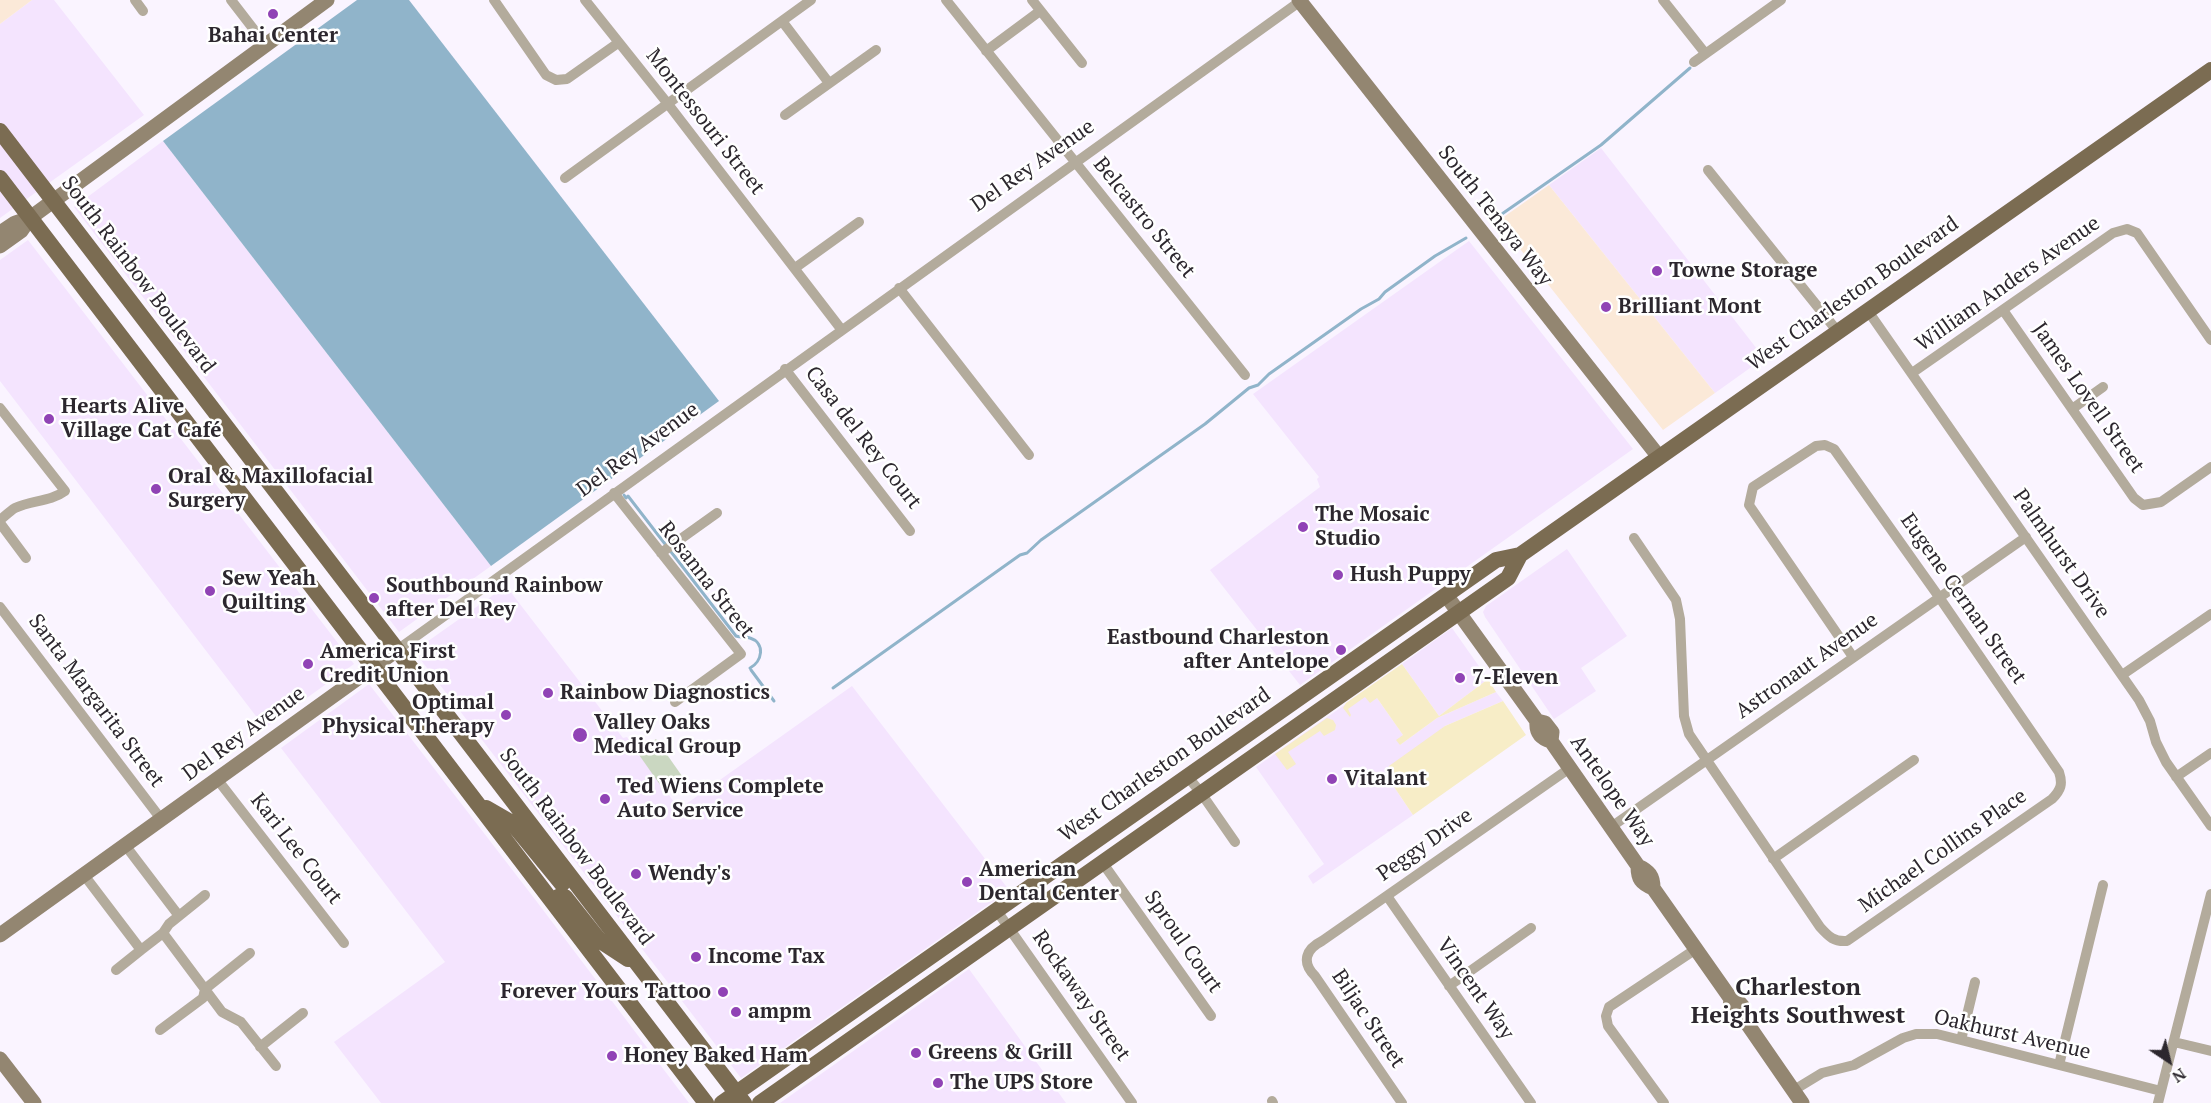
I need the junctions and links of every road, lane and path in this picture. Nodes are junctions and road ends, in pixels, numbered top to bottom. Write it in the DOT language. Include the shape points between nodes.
graph roads {
  1 [pos="135,0"];
  2 [pos="231,0"];
  3 [pos="327,0"];
  4 [pos="494,0"];
  5 [pos="585,0"];
  6 [pos="811,0"];
  7 [pos="946,0"];
  8 [pos="1032,0"];
  9 [pos="1300,0"];
  10 [pos="1663,0"];
  11 [pos="1781,0"];
  12 [pos="143,11"];
  13 [pos="1040,11"];
  14 [pos="782,21"];
  15 [pos="618,43"];
  16 [pos="266,44"];
  17 [pos="876,50"];
  18 [pos="986,51"];
  19 [pos="1705,53"];
  20 [pos="1694,62"];
  21 [pos="1082,63"];
  22 [pos="2211,69"];
  23 [pos="829,83"];
  24 [pos="668,104"];
  25 [pos="785,115"];
  26 [pos="0,131"];
  27 [pos="1074,163"];
  28 [pos="1708,170"];
  29 [pos="0,178"];
  30 [pos="565,178"];
  31 [pos="53,201"];
  32 [pos="30,218"];
  33 [pos="859,222"];
  34 [pos="0,233"];
  35 [pos="0,246"];
  36 [pos="795,268"];
  37 [pos="900,288"];
  38 [pos="2003,310"];
  39 [pos="1868,311"];
  40 [pos="841,329"];
  41 [pos="1838,332"];
  42 [pos="2211,340"];
  43 [pos="785,369"];
  44 [pos="1912,373"];
  45 [pos="1245,375"];
  46 [pos="2103,387"];
  47 [pos="0,408"];
  48 [pos="2072,409"];
  49 [pos="219,418"];
  50 [pos="196,434"];
  51 [pos="232,435"];
  52 [pos="208,451"];
  53 [pos="1029,454"];
  54 [pos="1659,457"];
  55 [pos="2211,467"];
  56 [pos="614,493"];
  57 [pos="717,513"];
  58 [pos="0,522"];
  59 [pos="910,531"];
  60 [pos="2026,537"];
  61 [pos="1634,538"];
  62 [pos="661,553"];
  63 [pos="1520,555"];
  64 [pos="26,558"];
  65 [pos="1446,595"];
  66 [pos="1939,597"];
  67 [pos="0,607"];
  68 [pos="1458,613"];
  69 [pos="2211,614"];
  70 [pos="397,650"];
  71 [pos="1853,657"];
  72 [pos="374,666"];
  73 [pos="2122,675"];
  74 [pos="675,702"];
  75 [pos="2211,753"];
  76 [pos="1708,760"];
  77 [pos="1914,760"];
  78 [pos="1570,768"];
  79 [pos="1188,777"];
  80 [pos="2176,777"];
  81 [pos="217,779"];
  82 [pos="2062,782"];
  83 [pos="1201,793"];
  84 [pos="480,805"];
  85 [pos="161,819"];
  86 [pos="2211,826"];
  87 [pos="1611,827"];
  88 [pos="1235,842"];
  89 [pos="124,845"];
  90 [pos="1773,859"];
  91 [pos="1102,862"];
  92 [pos="84,875"];
  93 [pos="2103,885"];
  94 [pos="579,888"];
  95 [pos="2211,894"];
  96 [pos="205,895"];
  97 [pos="1387,896"];
  98 [pos="553,900"];
  99 [pos="997,911"];
  100 [pos="179,916"];
  101 [pos="1009,927"];
  102 [pos="1531,928"];
  103 [pos="163,933"];
  104 [pos="2206,934"];
  105 [pos="0,935"];
  106 [pos="344,943"];
  107 [pos="1696,949"];
  108 [pos="141,950"];
  109 [pos="250,953"];
  110 [pos="1306,957"];
  111 [pos="639,966"];
  112 [pos="116,970"];
  113 [pos="1976,982"];
  114 [pos="1449,986"];
  115 [pos="205,989"];
  116 [pos="303,1013"];
  117 [pos="1211,1016"];
  118 [pos="160,1030"];
  119 [pos="1961,1040"];
  120 [pos="2174,1042"];
  121 [pos="260,1047"];
  122 [pos="2211,1051"];
  123 [pos="0,1059"];
  124 [pos="2059,1065"];
  125 [pos="276,1066"];
  126 [pos="2161,1091"];
  127 [pos="1798,1097"];
  128 [pos="740,1098"];
  129 [pos="1398,1102"];
  130 [pos="34,1103"];
  131 [pos="706,1103"];
  132 [pos="722,1103"];
  133 [pos="760,1103"];
  134 [pos="1132,1103"];
  135 [pos="1531,1103"];
  136 [pos="1664,1103"];
  137 [pos="2158,1103"];
  1 -- 12 [label="street"];
  2 -- 16 [label="street"];
  3 -- 16 [label="street"];
  4 -- 15 [label="street" via="546,75 556,80 567,79"];
  5 -- 15 [label="street, Montessouri Street"];
  6 -- 14 [label="street"];
  7 -- 18 [label="street, Belcastro Street"];
  8 -- 13 [label="street"];
  9 -- 27 [label="street, Del Rey Avenue"];
  9 -- 54 [label="street, South Tenaya Way"];
  10 -- 19 [label="street"];
  11 -- 19 [label="street"];
  13 -- 18 [label="street"];
  13 -- 21 [label="street"];
  14 -- 23 [label="street"];
  14 -- 24 [label="street"];
  15 -- 24 [label="street, Montessouri Street"];
  16 -- 31 [label="street"];
  17 -- 23 [label="street"];
  18 -- 27 [label="street, Belcastro Street"];
  19 -- 20 [label="street"];
  22 -- 39 [label="main road, West Charleston Boulevard"];
  23 -- 25 [label="street"];
  24 -- 30 [label="street"];
  24 -- 36 [label="street, Montessouri Street"];
  26 -- 31 [label="main road, South Rainbow Boulevard"];
  27 -- 37 [label="street, Del Rey Avenue"];
  27 -- 45 [label="street, Belcastro Street"];
  28 -- 41 [label="street"];
  29 -- 32 [label="main road"];
  31 -- 32 [label="street"];
  31 -- 49 [label="main road, South Rainbow Boulevard"];
  32 -- 34 [label="street"];
  32 -- 35 [label="street" via="21,231"];
  32 -- 50 [label="main road"];
  33 -- 36 [label="street"];
  36 -- 40 [label="street, Montessouri Street"];
  37 -- 40 [label="street, Del Rey Avenue"];
  37 -- 53 [label="street"];
  38 -- 42 [label="street, William Anders Avenue" via="2113,233 2127,229 2137,233"];
  38 -- 44 [label="street, William Anders Avenue"];
  38 -- 48 [label="street, James Lovell Street"];
  39 -- 41 [label="main road, West Charleston Boulevard"];
  39 -- 44 [label="street, Palmhurst Drive"];
  40 -- 43 [label="street, Del Rey Avenue"];
  41 -- 54 [label="main road, West Charleston Boulevard"];
  43 -- 56 [label="street, Del Rey Avenue"];
  43 -- 59 [label="street, Casa del Rey Court"];
  44 -- 60 [label="street, Palmhurst Drive"];
  46 -- 48 [label="street"];
  47 -- 58 [label="street" via="65,491 55,498 15,508"];
  48 -- 55 [label="street, James Lovell Street" via="2134,498 2143,505 2161,502"];
  49 -- 50 [label="main road"];
  49 -- 51 [label="main road, South Rainbow Boulevard"];
  50 -- 52 [label="main road"];
  51 -- 52 [label="main road"];
  51 -- 70 [label="main road, South Rainbow Boulevard"];
  52 -- 72 [label="main road"];
  54 -- 63 [label="main road, West Charleston Boulevard"];
  56 -- 62 [label="street, Rosanna Street"];
  56 -- 70 [label="street, Del Rey Avenue"];
  57 -- 62 [label="street"];
  58 -- 64 [label="street"];
  60 -- 66 [label="street, Astronaut Avenue"];
  60 -- 73 [label="street, Palmhurst Drive"];
  61 -- 76 [label="street" via="1676,600 1684,716 1689,734"];
  62 -- 74 [label="street, Rosanna Street" via="741,654"];
  63 -- 65 [label="main road, West Charleston Boulevard" via="1496,560"];
  63 -- 68 [label="main road, West Charleston Boulevard" via="1508,578"];
  65 -- 68 [label="street, Antelope Way"];
  65 -- 79 [label="main road, West Charleston Boulevard"];
  66 -- 71 [label="street, Astronaut Avenue"];
  66 -- 71 [label="street, Eugene Cernan Street" via="1834,449 1816,446 1753,487 1749,505"];
  66 -- 82 [label="street, Eugene Cernan Street" via="2059,772"];
  67 -- 85 [label="street, Santa Margarita Street"];
  68 -- 78 [label="street, Antelope Way" via="1537,721 1545,723 1552,732 1551,741"];
  68 -- 83 [label="main road, West Charleston Boulevard"];
  69 -- 73 [label="street"];
  70 -- 72 [label="street, Del Rey Avenue"];
  70 -- 94 [label="main road, South Rainbow Boulevard"];
  71 -- 76 [label="street, Astronaut Avenue"];
  72 -- 81 [label="street, Del Rey Avenue"];
  72 -- 84 [label="main road"];
  73 -- 80 [label="street, Palmhurst Drive"];
  75 -- 80 [label="street"];
  76 -- 87 [label="street, Astronaut Avenue"];
  76 -- 90 [label="street"];
  77 -- 90 [label="street"];
  78 -- 87 [label="street, Antelope Way"];
  78 -- 97 [label="street, Peggy Drive"];
  79 -- 83 [label="street"];
  79 -- 99 [label="main road, West Charleston Boulevard"];
  80 -- 86 [label="street, Palmhurst Drive"];
  81 -- 85 [label="street, Del Rey Avenue"];
  81 -- 106 [label="street, Kari Lee Court"];
  82 -- 90 [label="street, Michael Collins Place" via="2060,792 2052,800 1847,940 1837,942 1829,937"];
  83 -- 88 [label="street"];
  83 -- 91 [label="main road, West Charleston Boulevard"];
  84 -- 94 [label="main road" via="512,823 564,886"];
  84 -- 98 [label="main road"];
  85 -- 89 [label="street, Del Rey Avenue"];
  87 -- 107 [label="street, Antelope Way" via="1638,866 1638,877 1653,888"];
  89 -- 92 [label="street, Del Rey Avenue"];
  89 -- 100 [label="street"];
  91 -- 101 [label="main road, West Charleston Boulevard"];
  91 -- 117 [label="street, Sproul Court"];
  92 -- 105 [label="street, Del Rey Avenue"];
  92 -- 108 [label="street"];
  93 -- 124 [label="street"];
  94 -- 111 [label="main road, South Rainbow Boulevard"];
  95 -- 104 [label="street"];
  96 -- 100 [label="street"];
  97 -- 110 [label="street, Peggy Drive" via="1312,946"];
  97 -- 114 [label="street, Vincent Way"];
  98 -- 111 [label="main road" via="565,897 599,940"];
  98 -- 131 [label="main road"];
  99 -- 101 [label="street, Rockaway Street"];
  99 -- 128 [label="main road, West Charleston Boulevard"];
  100 -- 103 [label="street"];
  101 -- 133 [label="main road, West Charleston Boulevard"];
  101 -- 134 [label="street, Rockaway Street"];
  102 -- 114 [label="street"];
  103 -- 108 [label="street"];
  103 -- 115 [label="street"];
  104 -- 120 [label="street"];
  107 -- 127 [label="street, Antelope Way" via="1731,999 1730,1008 1735,1016 1744,1018"];
  107 -- 136 [label="street" via="1610,1007 1606,1016 1608,1026"];
  108 -- 112 [label="street"];
  109 -- 115 [label="street"];
  110 -- 129 [label="street, Biljac Street" via="1308,969"];
  111 -- 128 [label="main road, South Rainbow Boulevard"];
  113 -- 119 [label="street"];
  114 -- 135 [label="street, Vincent Way"];
  115 -- 118 [label="street" via="203,998"];
  115 -- 121 [label="street" via="222,1012 241,1022"];
  116 -- 121 [label="street"];
  119 -- 124 [label="street, Oakhurst Avenue"];
  119 -- 127 [label="street, Oakhurst Avenue" via="1937,1034 1903,1038 1854,1065 1822,1073"];
  120 -- 122 [label="street"];
  120 -- 126 [label="street"];
  121 -- 125 [label="street"];
  123 -- 130 [label="street"];
  124 -- 126 [label="street, Oakhurst Avenue"];
  126 -- 137 [label="street"];
  128 -- 132 [label="main road, West Charleston Boulevard"];
}
